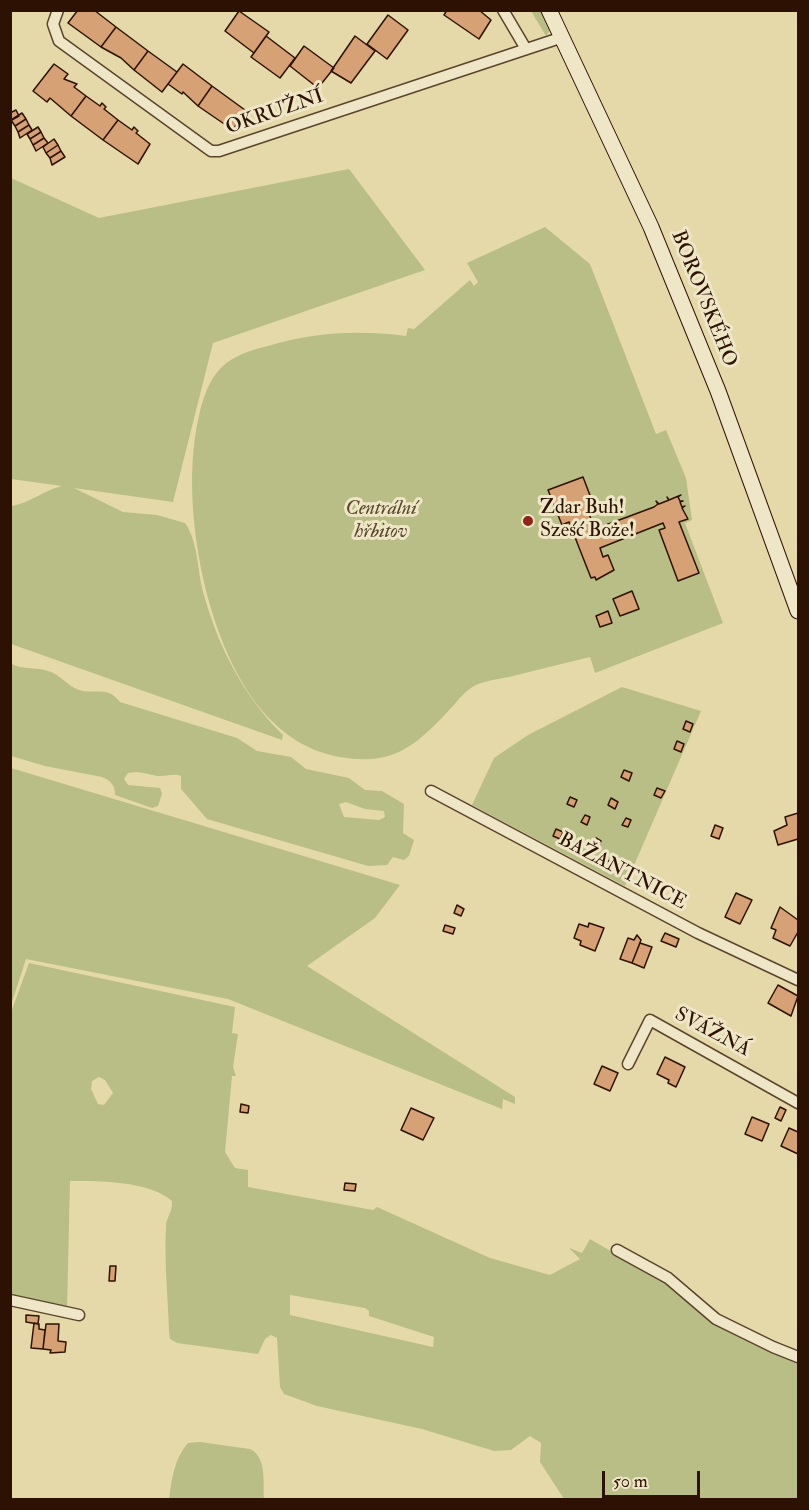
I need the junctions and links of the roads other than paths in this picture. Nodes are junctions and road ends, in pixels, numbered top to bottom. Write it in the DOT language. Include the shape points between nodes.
graph roads {
  1 [pos="58,10"];
  2 [pos="504,10"];
  3 [pos="549,10"];
  4 [pos="562,37"];
  5 [pos="526,49"];
  6 [pos="798,611"];
  7 [pos="431,791"];
  8 [pos="798,980"];
  9 [pos="628,1064"];
  10 [pos="798,1103"];
  11 [pos="617,1250"];
  12 [pos="10,1299"];
  13 [pos="79,1316"];
  14 [pos="798,1357"];
  1 -- 5 [label="street, OKRUŽNÍ" via="54,24 59,41 201,147 219,151"];
  2 -- 5 [label="street"];
  3 -- 4 [label="main road, BOROVSKÉHO"];
  4 -- 5 [label="street, OKRUŽNÍ"];
  4 -- 6 [label="main road, BOROVSKÉHO" via="660,249 728,416"];
  7 -- 8 [label="street, BAŽANTNICE" via="698,933"];
  9 -- 10 [label="street, SVÁŽNÁ" via="650,1020"];
  11 -- 14 [label="street" via="668,1278 716,1319"];
  12 -- 13 [label="street"];
}
